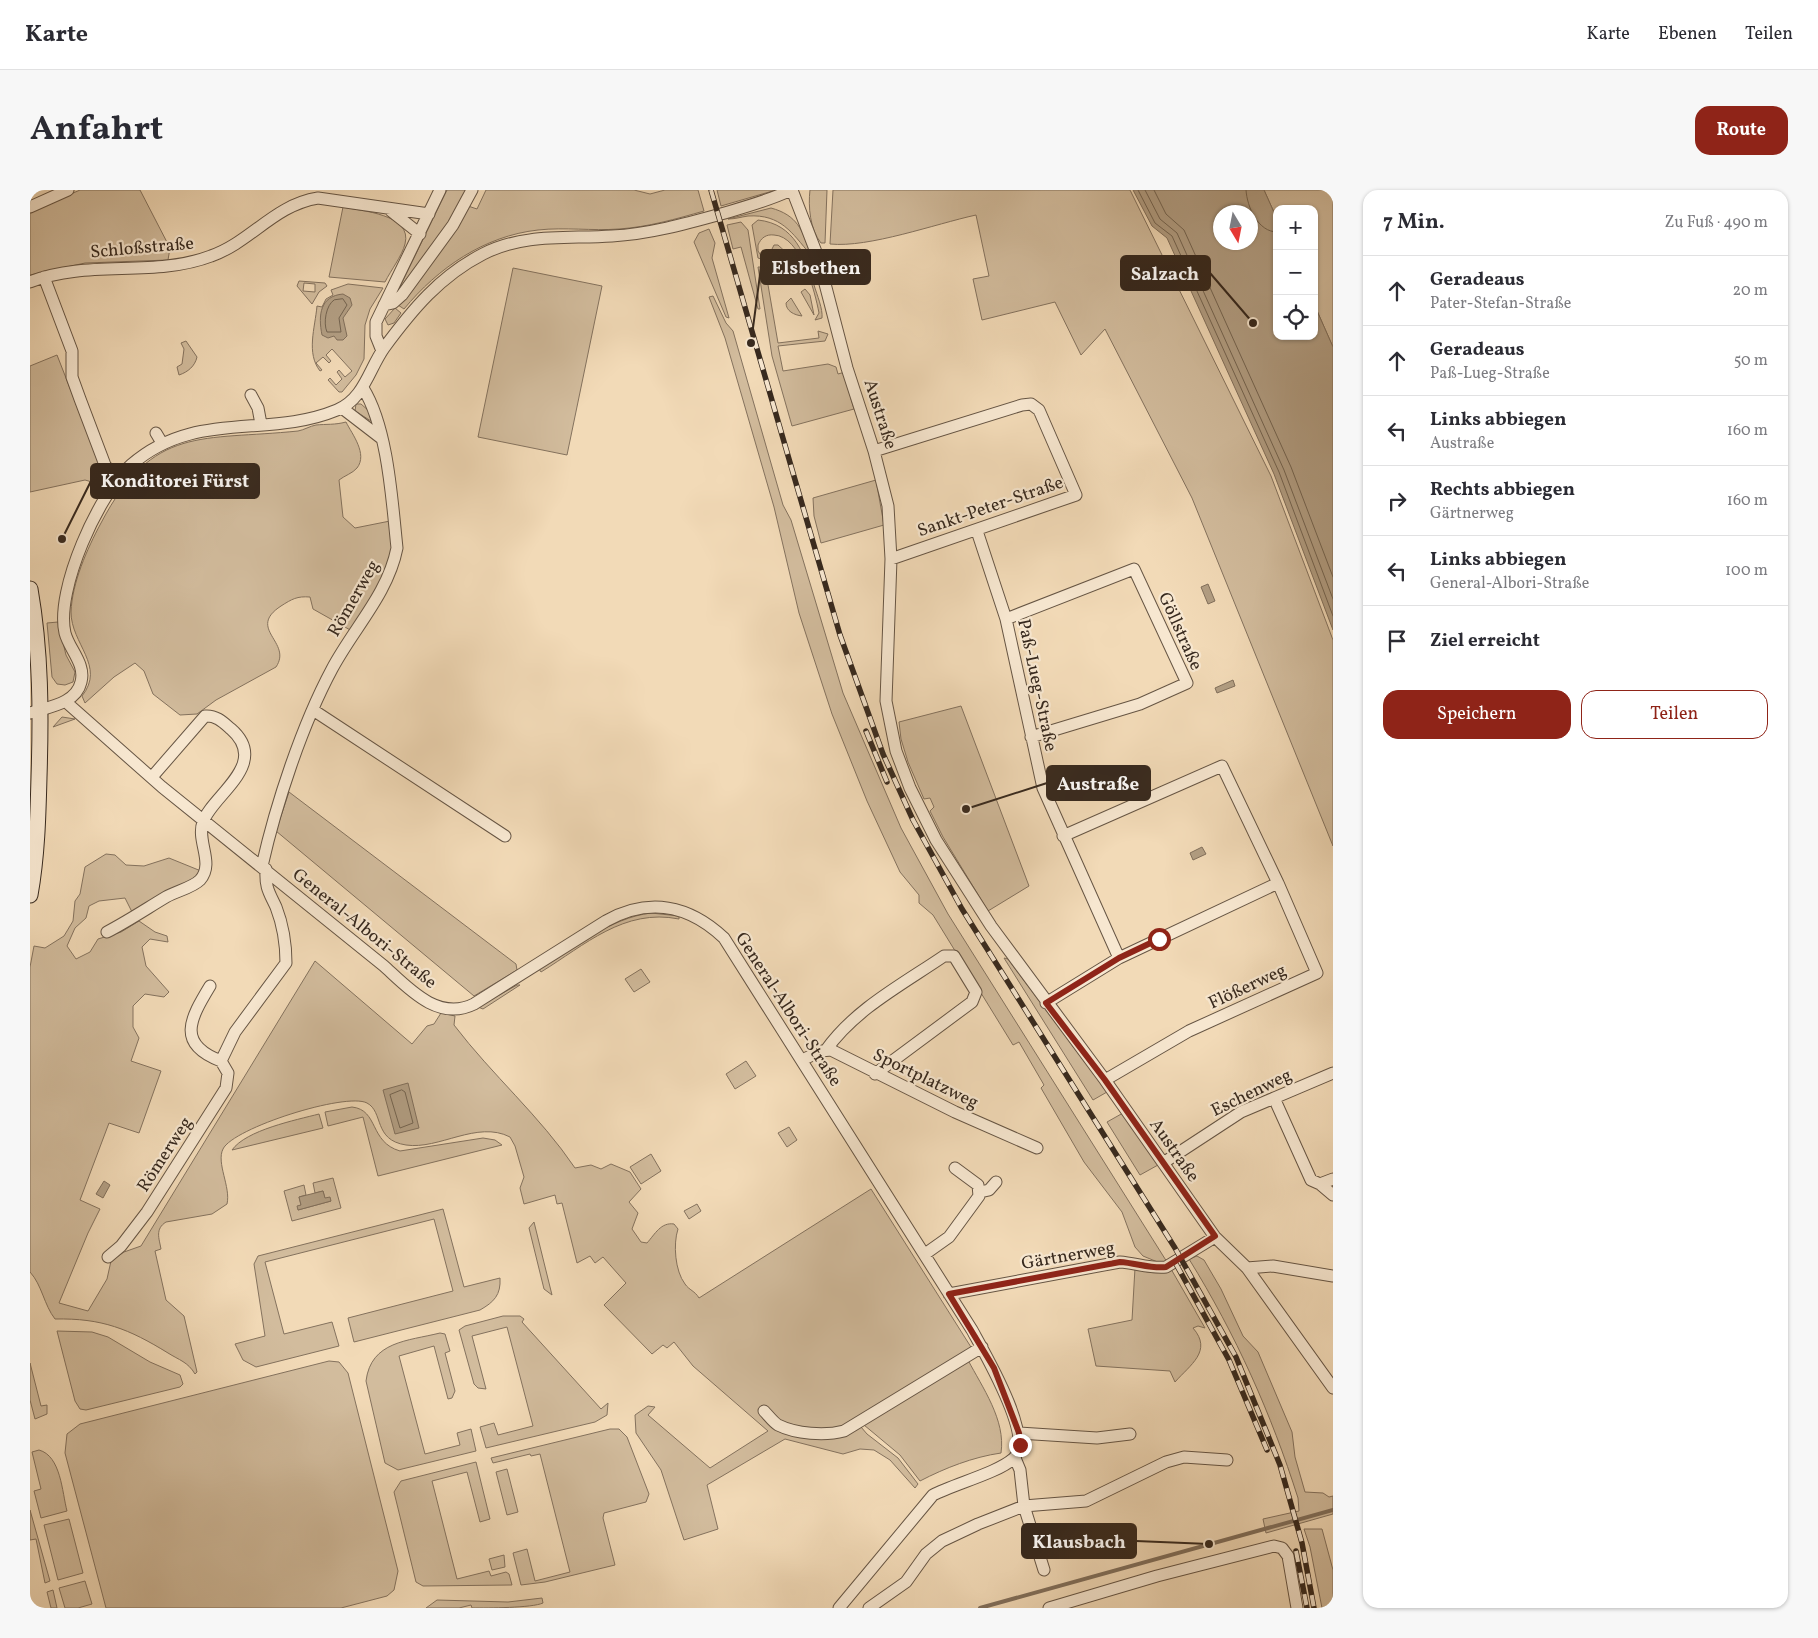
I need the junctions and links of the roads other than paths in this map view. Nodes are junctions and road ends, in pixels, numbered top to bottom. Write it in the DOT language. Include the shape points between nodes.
graph roads {
  1 [pos="68,190"];
  2 [pos="440,190"];
  3 [pos="472,190"];
  4 [pos="791,190"];
  5 [pos="30,207"];
  6 [pos="390,210"];
  7 [pos="429,214"];
  8 [pos="420,234"];
  9 [pos="44,277"];
  10 [pos="30,282"];
  11 [pos="384,305"];
  12 [pos="382,351"];
  13 [pos="363,388"];
  14 [pos="251,395"];
  15 [pos="342,408"];
  16 [pos="261,424"];
  17 [pos="156,432"];
  18 [pos="381,438"];
  19 [pos="162,443"];
  20 [pos="874,451"];
  21 [pos="117,480"];
  22 [pos="977,531"];
  23 [pos="890,559"];
  24 [pos="30,589"];
  25 [pos="1006,618"];
  26 [pos="66,702"];
  27 [pos="313,710"];
  28 [pos="35,711"];
  29 [pos="1031,737"];
  30 [pos="152,777"];
  31 [pos="204,820"];
  32 [pos="505,836"];
  33 [pos="1063,836"];
  34 [pos="264,868"];
  35 [pos="1278,883"];
  36 [pos="30,895"];
  37 [pos="107,932"];
  38 [pos="1119,958"];
  39 [pos="210,986"];
  40 [pos="1046,1003"];
  41 [pos="826,1050"];
  42 [pos="802,1060"];
  43 [pos="221,1061"];
  44 [pos="1333,1073"];
  45 [pos="875,1074"];
  46 [pos="1105,1080"];
  47 [pos="1274,1098"];
  48 [pos="1037,1148"];
  49 [pos="1162,1163"];
  50 [pos="955,1168"];
  51 [pos="1333,1179"];
  52 [pos="996,1182"];
  53 [pos="1320,1184"];
  54 [pos="980,1192"];
  55 [pos="1333,1195"];
  56 [pos="1215,1236"];
  57 [pos="925,1254"];
  58 [pos="108,1257"];
  59 [pos="1247,1268"];
  60 [pos="1333,1276"];
  61 [pos="949,1294"];
  62 [pos="982,1347"];
  63 [pos="1333,1388"];
  64 [pos="764,1411"];
  65 [pos="1019,1433"];
  66 [pos="1130,1434"];
  67 [pos="1015,1458"];
  68 [pos="1227,1460"];
  69 [pos="1024,1506"];
  70 [pos="1044,1570"];
  71 [pos="1056,1607"];
  72 [pos="839,1608"];
  73 [pos="869,1608"];
  74 [pos="1297,1608"];
  1 -- 5 [label="street"];
  2 -- 7 [label="street"];
  3 -- 11 [label="street" via="453,226 402,295 393,304"];
  4 -- 12 [label="street" via="773,199 668,228 613,236 545,237 502,246 455,270 431,289"];
  4 -- 20 [label="street, Austraße" via="818,256 847,368"];
  6 -- 7 [label="street, Schloßstraße"];
  6 -- 8 [label="street, Schloßstraße"];
  6 -- 9 [label="street, Schloßstraße" via="318,198 300,201 211,257 128,272 91,269"];
  7 -- 8 [label="street"];
  8 -- 11 [label="street"];
  9 -- 10 [label="street, Schloßstraße"];
  9 -- 21 [label="street" via="72,351 72,377 105,465"];
  11 -- 12 [label="street" via="376,322 376,336"];
  12 -- 13 [label="street"];
  13 -- 15 [label="street"];
  13 -- 18 [label="street, Römerweg"];
  14 -- 16 [label="street"];
  15 -- 16 [label="street" via="299,420"];
  15 -- 18 [label="street"];
  16 -- 19 [label="street" via="204,423"];
  17 -- 19 [label="street"];
  18 -- 27 [label="street, Römerweg" via="390,484 397,548 395,559 380,593 333,666"];
  19 -- 21 [label="street" via="132,464"];
  20 -- 22 [label="street, Sankt-Peter-Straße" via="1022,405 1031,404 1039,410 1076,495"];
  20 -- 23 [label="street, Austraße" via="888,506"];
  21 -- 26 [label="street" via="94,518 71,578 65,631 78,658 82,681"];
  22 -- 23 [label="street, Sankt-Peter-Straße"];
  22 -- 25 [label="street, Paß-Lueg-Straße"];
  23 -- 40 [label="street, Austraße" via="886,701 896,751 936,840 990,926"];
  24 -- 28 [label="main road" via="37,641"];
  25 -- 29 [label="street, Paß-Lueg-Straße"];
  25 -- 29 [label="street, Göllstraße" via="1134,569 1187,683 1140,704"];
  26 -- 28 [label="street"];
  26 -- 30 [label="street, General-Albori-Straße"];
  27 -- 32 [label="street"];
  27 -- 34 [label="street, Römerweg" via="270,834"];
  28 -- 36 [label="main road" via="39,800"];
  29 -- 33 [label="street, Paß-Lueg-Straße" via="1043,788"];
  30 -- 31 [label="street, General-Albori-Straße"];
  30 -- 31 [label="street" via="199,720 210,716 223,722 239,738 244,758 233,785"];
  31 -- 34 [label="street, General-Albori-Straße"];
  31 -- 37 [label="street" via="199,835 206,863 199,881"];
  33 -- 35 [label="street" via="1222,766"];
  33 -- 38 [label="street, Paß-Lueg-Straße"];
  34 -- 42 [label="street, General-Albori-Straße" via="418,996 442,1008 462,1009 474,1004 606,921 628,911 656,907 685,911 724,938"];
  34 -- 43 [label="street, Römerweg" via="267,892 284,933 286,963 235,1032"];
  35 -- 38 [label="street"];
  35 -- 46 [label="street, Flößerweg" via="1317,973 1190,1031"];
  38 -- 40 [label="street"];
  39 -- 43 [label="street" via="194,1016 191,1031 199,1050"];
  40 -- 46 [label="street, Austraße"];
  41 -- 42 [label="street"];
  41 -- 45 [label="street, Sportplatzweg"];
  41 -- 45 [label="street" via="852,1019 944,956 954,956 976,992 972,1002"];
  42 -- 57 [label="street, General-Albori-Straße"];
  43 -- 58 [label="street, Römerweg" via="228,1073 226,1088 147,1212 121,1246"];
  44 -- 47 [label="street, Eschenweg"];
  45 -- 48 [label="street, Sportplatzweg"];
  46 -- 49 [label="street, Austraße"];
  47 -- 49 [label="street, Eschenweg" via="1241,1112"];
  47 -- 53 [label="street" via="1310,1180"];
  49 -- 56 [label="street, Austraße"];
  50 -- 54 [label="street" via="975,1182"];
  51 -- 53 [label="street"];
  52 -- 54 [label="street" via="989,1190"];
  53 -- 55 [label="street"];
  54 -- 57 [label="street" via="949,1237"];
  56 -- 59 [label="street, Austraße"];
  56 -- 61 [label="street, Gärtnerweg" via="1166,1267 1120,1262"];
  57 -- 61 [label="street, General-Albori-Straße"];
  59 -- 60 [label="street" via="1274,1266"];
  59 -- 63 [label="street, Austraße"];
  61 -- 62 [label="street, General-Albori-Straße"];
  62 -- 64 [label="street" via="844,1431 823,1434 793,1429 777,1424"];
  62 -- 65 [label="street, General-Albori-Straße" via="994,1368"];
  65 -- 66 [label="street" via="1097,1438"];
  65 -- 67 [label="street, General-Albori-Straße" via="1020,1445"];
  67 -- 69 [label="street, General-Albori-Straße" via="1020,1470"];
  67 -- 72 [label="street" via="1004,1466 933,1495"];
  68 -- 69 [label="street" via="1184,1457 1166,1462 1086,1501"];
  69 -- 70 [label="street, General-Albori-Straße"];
  69 -- 73 [label="street" via="942,1540 926,1554 906,1582"];
  71 -- 74 [label="street" via="1274,1546 1282,1548 1288,1556"];
}
